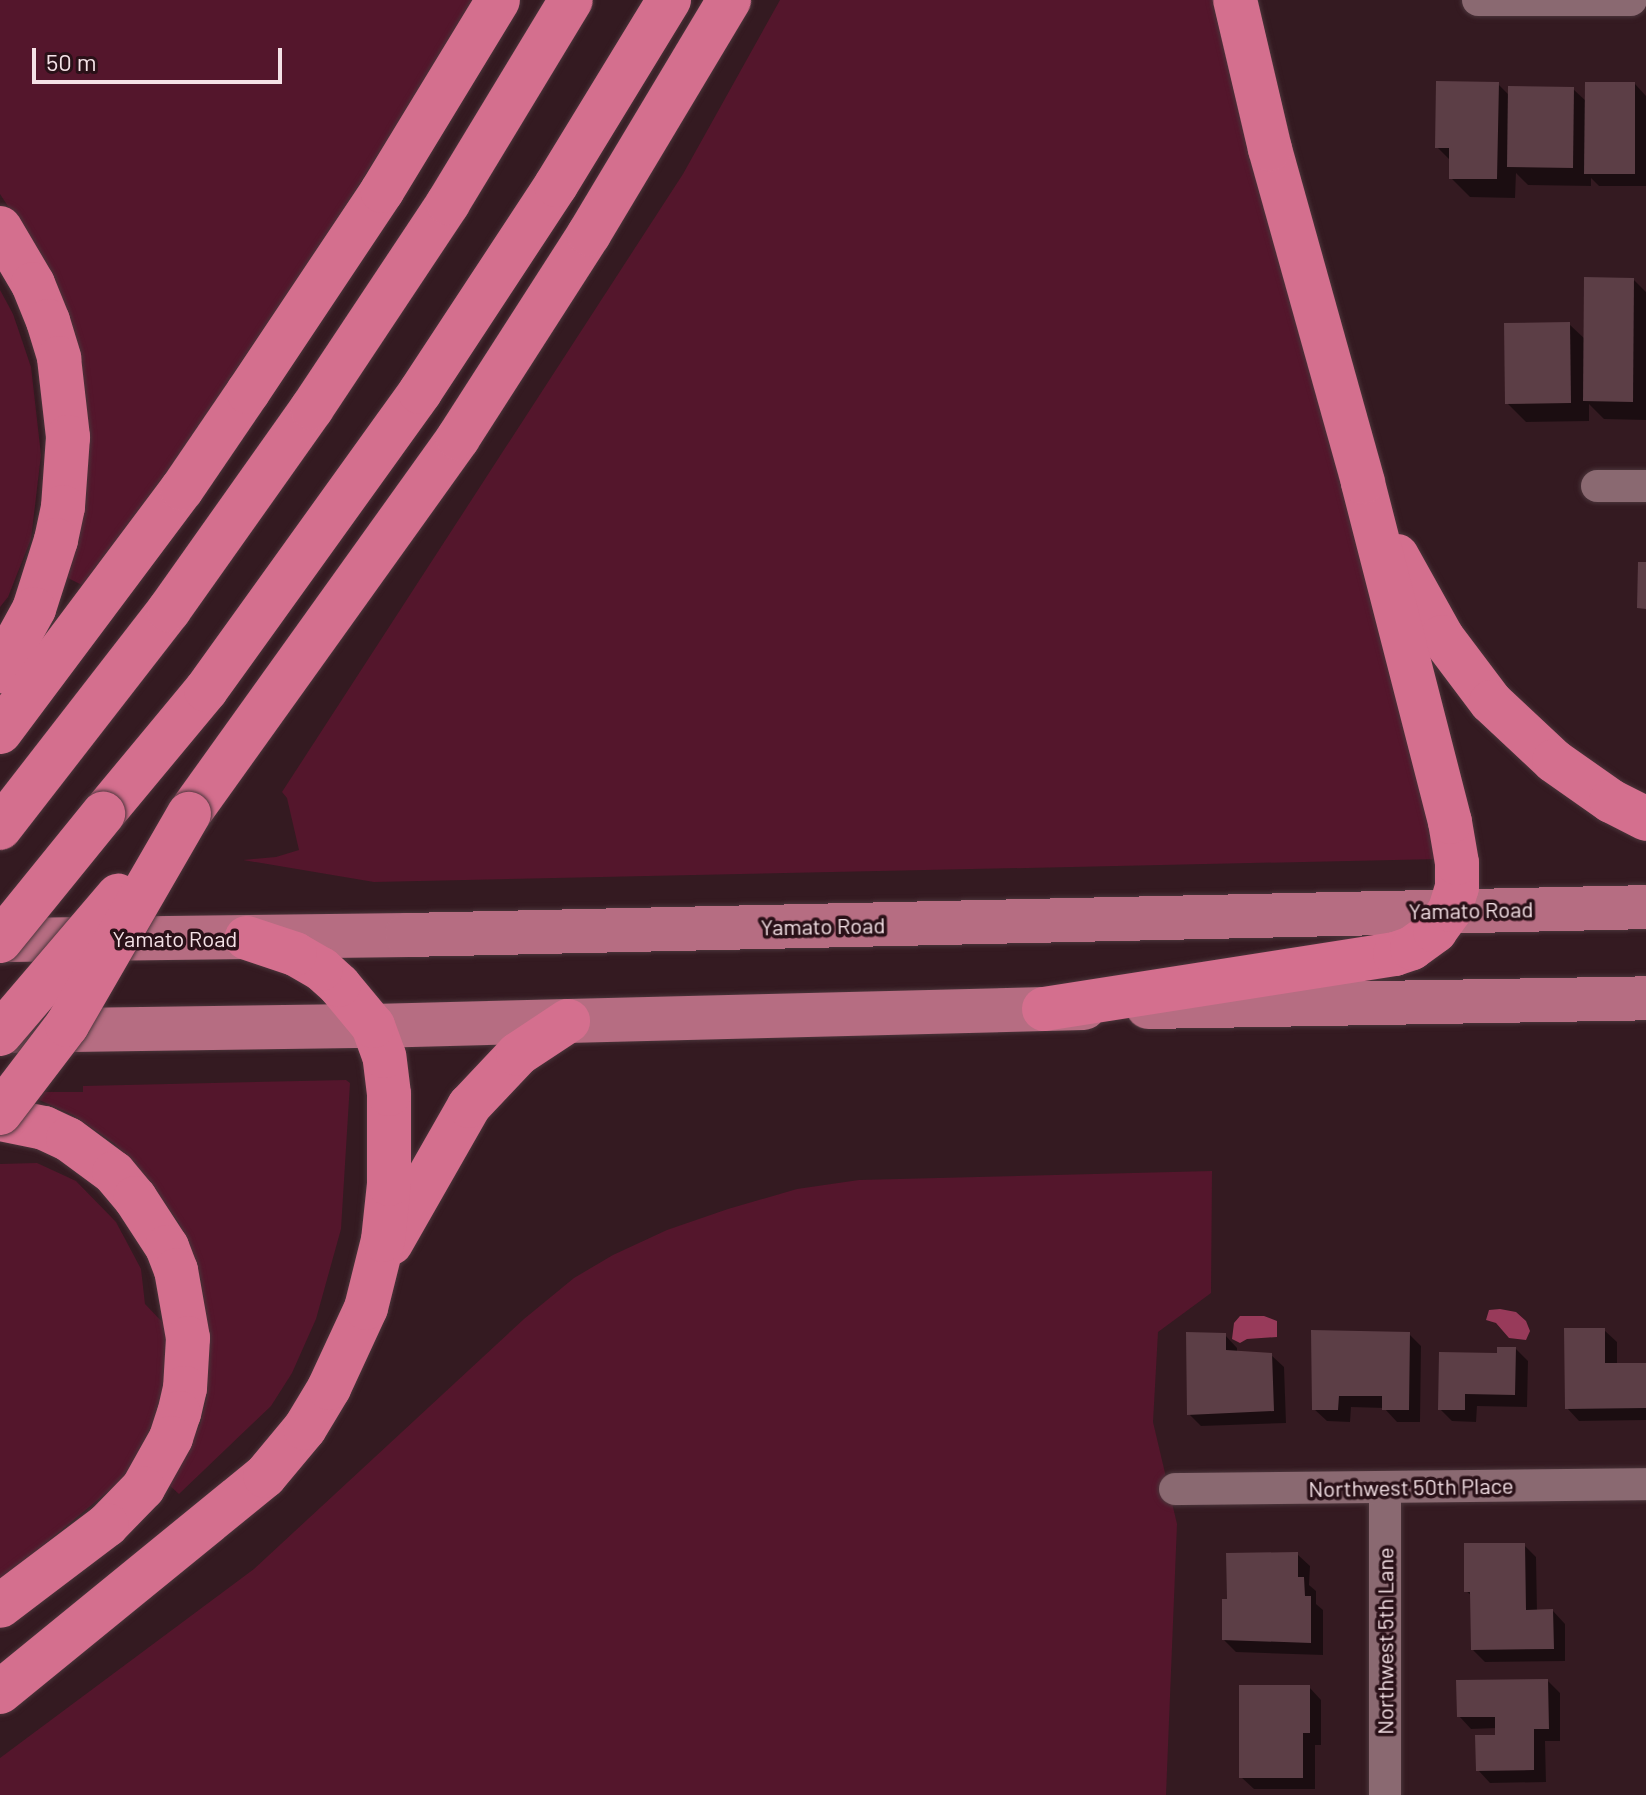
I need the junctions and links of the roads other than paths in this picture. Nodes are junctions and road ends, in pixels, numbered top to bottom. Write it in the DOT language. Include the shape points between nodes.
graph roads {
  1 [pos="498,0"];
  2 [pos="571,0"];
  3 [pos="669,0"];
  4 [pos="729,0"];
  5 [pos="1235,0"];
  6 [pos="1478,0"];
  7 [pos="1631,0"];
  8 [pos="0,228"];
  9 [pos="1363,482"];
  10 [pos="1597,486"];
  11 [pos="1646,486"];
  12 [pos="0,671"];
  13 [pos="0,732"];
  14 [pos="189,814"];
  15 [pos="1646,819"];
  16 [pos="6,821"];
  17 [pos="1646,907"];
  18 [pos="1450,910"];
  19 [pos="247,938"];
  20 [pos="4,939"];
  21 [pos="1646,998"];
  22 [pos="1044,1009"];
  23 [pos="568,1021"];
  24 [pos="373,1026"];
  25 [pos="0,1032"];
  26 [pos="0,1116"];
  27 [pos="378,1266"];
  28 [pos="1646,1484"];
  29 [pos="1385,1487"];
  30 [pos="1175,1489"];
  31 [pos="0,1606"];
  32 [pos="0,1692"];
  33 [pos="1385,1795"];
  1 -- 13 [label="highway" via="382,191 248,392"];
  2 -- 16 [label="highway" via="448,203 321,395 169,610"];
  3 -- 20 [label="highway, bridge" via="548,198 420,392 206,690"];
  4 -- 14 [label="highway" via="589,234 458,438"];
  5 -- 9 [label="highway" via="1270,149"];
  6 -- 7 [label="street"];
  8 -- 12 [label="highway" via="48,321 59,358 68,437 56,540 34,609"];
  9 -- 15 [label="highway" via="1424,607 1491,702 1554,761"];
  9 -- 18 [label="highway" via="1454,839 1457,887"];
  10 -- 11 [label="street"];
  14 -- 25 [label="highway, bridge"];
  14 -- 26 [label="highway, bridge" via="67,1025"];
  17 -- 18 [label="main road, Yamato Road"];
  18 -- 19 [label="main road, Yamato Road"];
  18 -- 22 [label="highway" via="1427,939 1378,959"];
  19 -- 20 [label="main road, Yamato Road"];
  19 -- 24 [label="highway" via="321,969"];
  21 -- 22 [label="main road"];
  22 -- 23 [label="main road"];
  23 -- 24 [label="main road"];
  23 -- 27 [label="highway" via="518,1054 469,1106"];
  24 -- 25 [label="main road"];
  24 -- 27 [label="highway" via="389,1094 389,1184"];
  26 -- 31 [label="highway" via="68,1139 114,1173 171,1259 188,1338 179,1413 143,1488 90,1539"];
  27 -- 32 [label="highway" via="366,1308 329,1388 305,1428 265,1476"];
  28 -- 29 [label="street, Northwest 50th Place"];
  29 -- 30 [label="street, Northwest 50th Place"];
  29 -- 33 [label="street, Northwest 5th Lane"];
}
